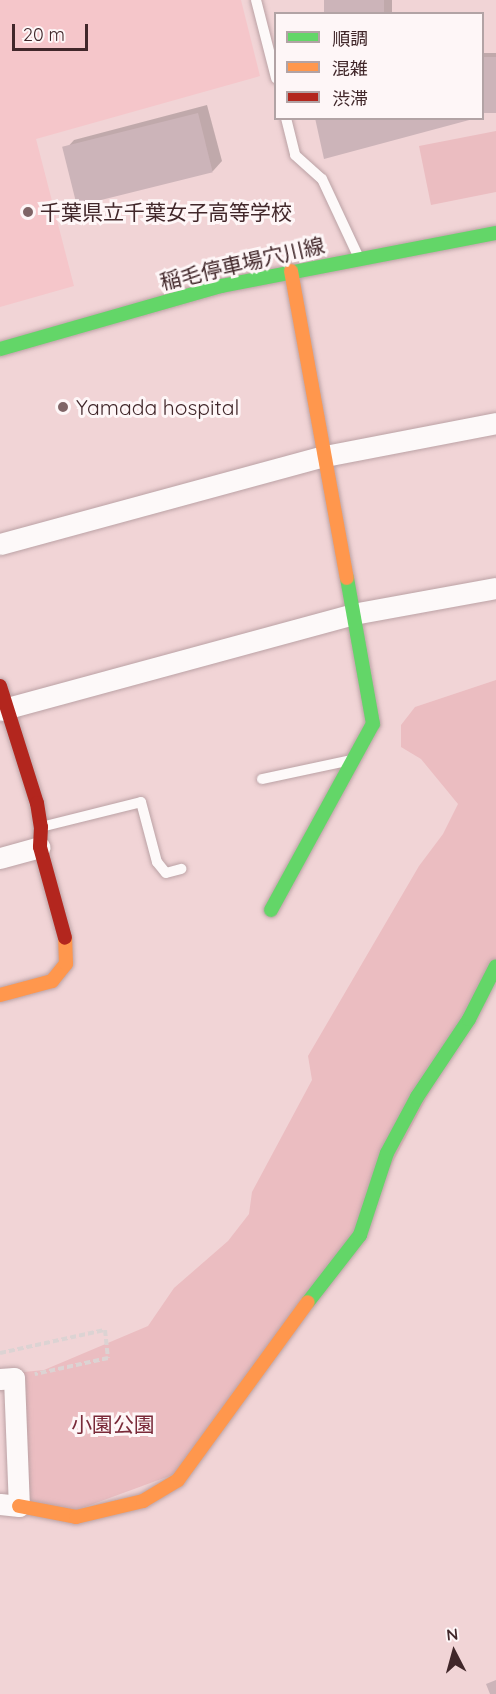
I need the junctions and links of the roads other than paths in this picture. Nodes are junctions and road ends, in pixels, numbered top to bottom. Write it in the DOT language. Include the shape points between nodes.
graph roads {
  1 [pos="256,0"];
  2 [pos="274,70"];
  3 [pos="286,120"];
  4 [pos="496,233"];
  5 [pos="360,259"];
  6 [pos="291,272"];
  7 [pos="0,349"];
  8 [pos="496,423"];
  9 [pos="325,456"];
  10 [pos="0,544"];
  11 [pos="496,588"];
  12 [pos="353,614"];
  13 [pos="0,686"];
  14 [pos="3,709"];
  15 [pos="353,760"];
  16 [pos="262,779"];
  17 [pos="40,837"];
  18 [pos="0,858"];
  19 [pos="181,869"];
  20 [pos="271,910"];
  21 [pos="496,966"];
  22 [pos="0,995"];
  23 [pos="7,1379"];
  24 [pos="9,1505"];
  1 -- 2 [label="lane"];
  3 -- 5 [label="lane" via="295,155 322,179"];
  4 -- 5 [label="street, 稲毛停車場穴川線"];
  5 -- 6 [label="street, 稲毛停車場穴川線"];
  6 -- 7 [label="street, 稲毛停車場穴川線" via="221,286"];
  6 -- 9 [label="street"];
  8 -- 9 [label="street"];
  9 -- 10 [label="street"];
  9 -- 12 [label="street"];
  11 -- 12 [label="street"];
  12 -- 14 [label="street"];
  12 -- 15 [label="street" via="373,724"];
  13 -- 14 [label="street"];
  14 -- 17 [label="street" via="37,803"];
  15 -- 16 [label="lane"];
  15 -- 20 [label="street"];
  17 -- 18 [label="street"];
  17 -- 19 [label="lane" via="141,802 157,862 166,873"];
  17 -- 22 [label="street" via="66,942 66,964 52,981"];
  21 -- 24 [label="street" via="469,1019 417,1097 387,1153 360,1235 178,1480 143,1501 76,1517"];
  23 -- 24 [label="street"];
}
